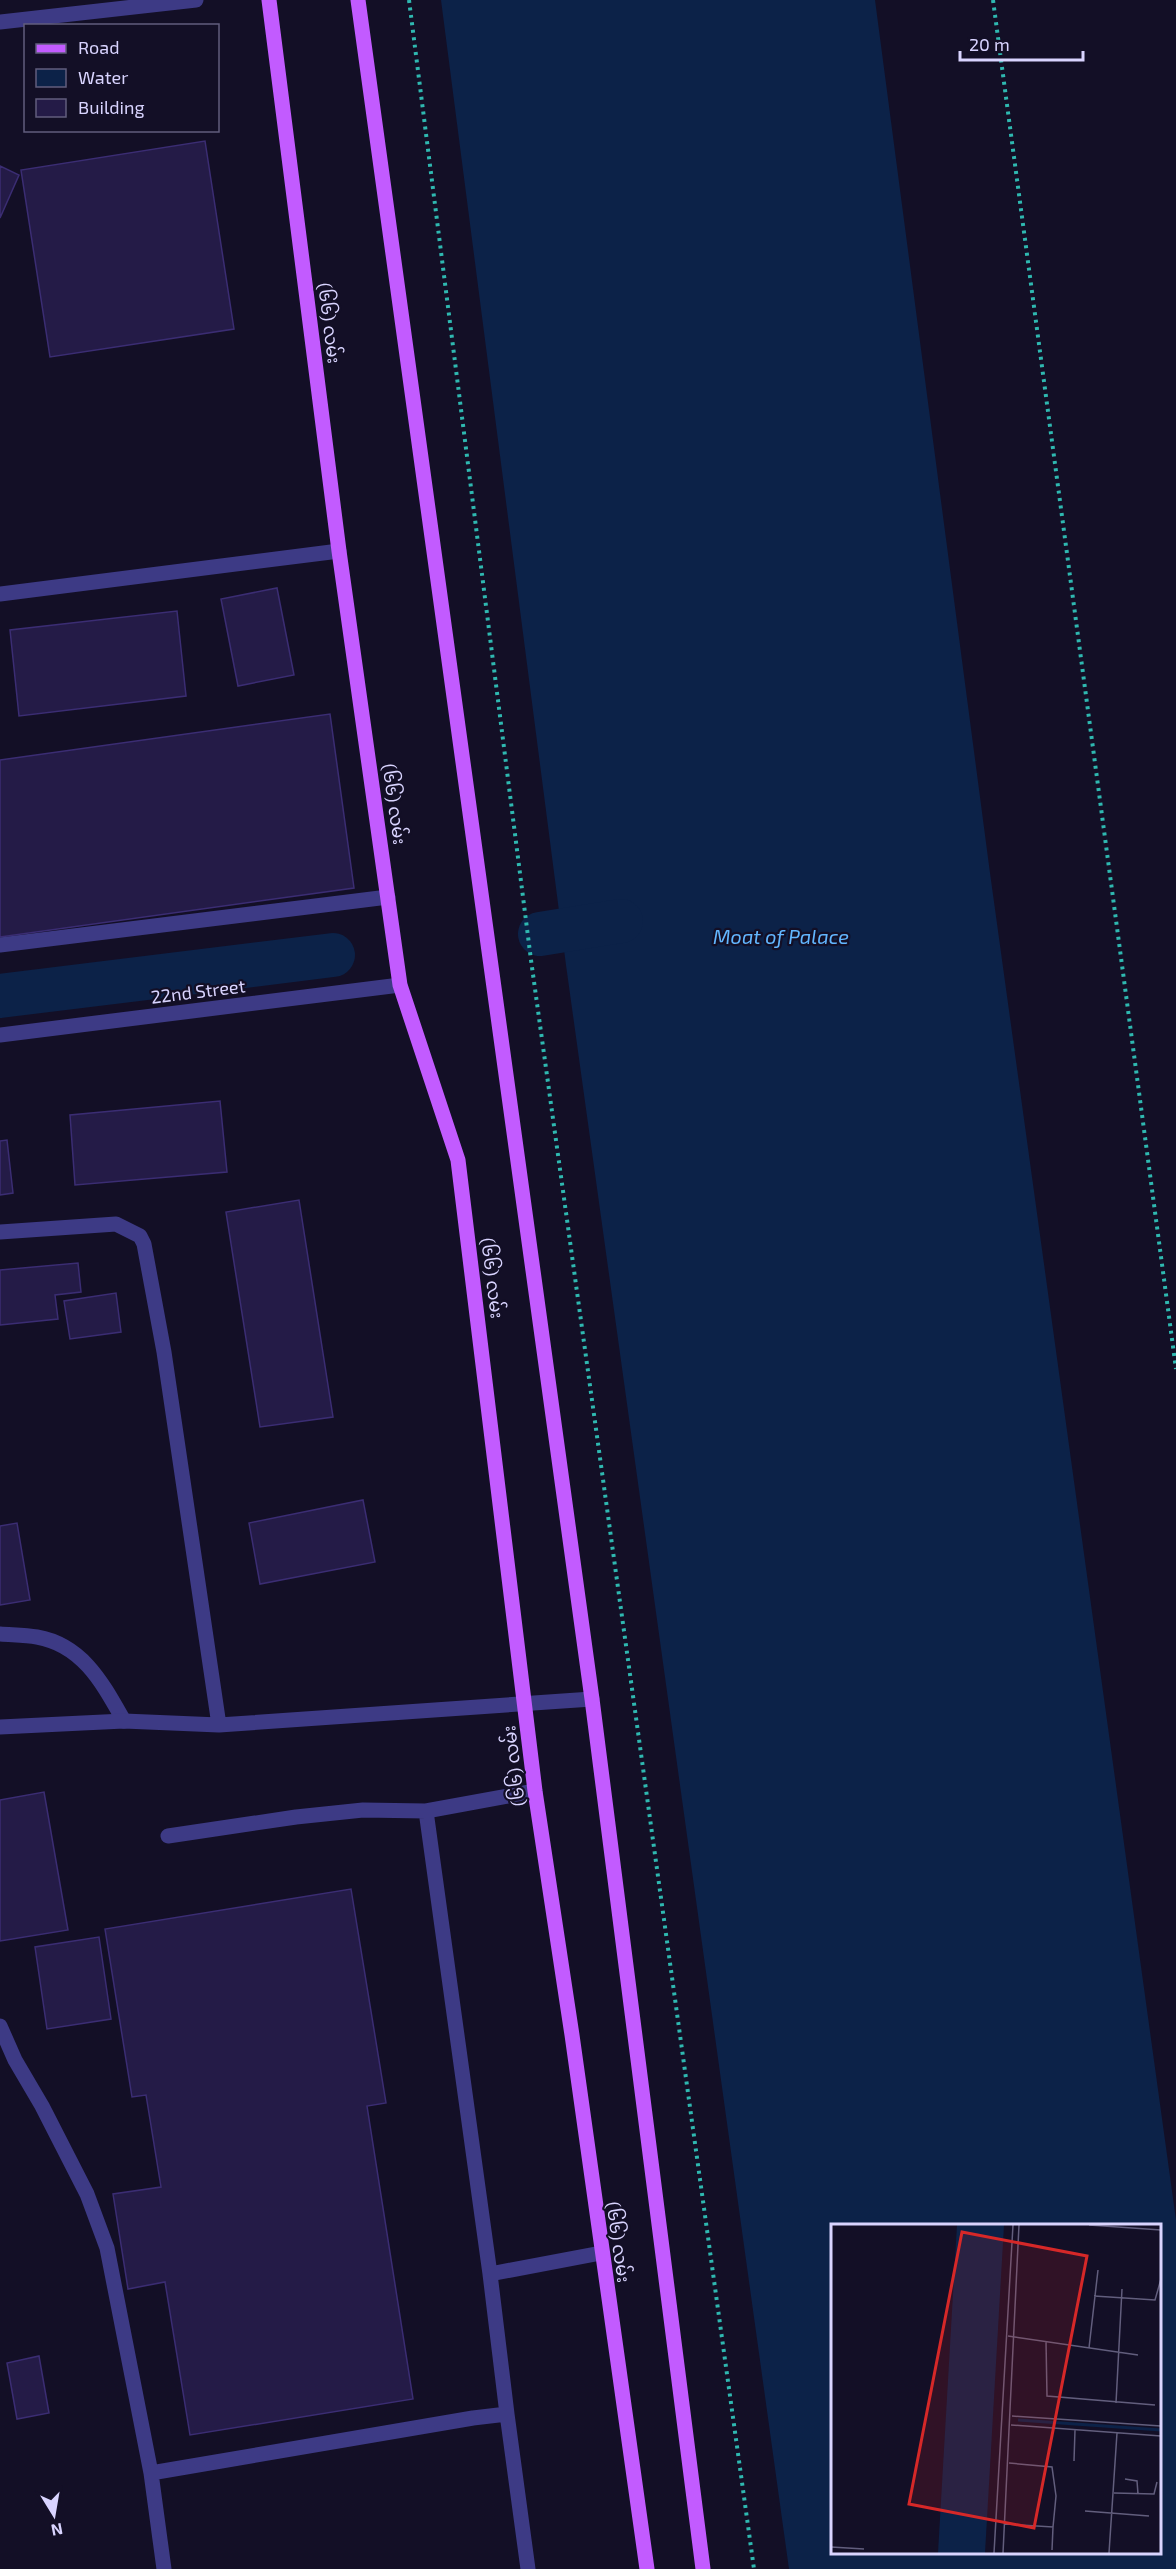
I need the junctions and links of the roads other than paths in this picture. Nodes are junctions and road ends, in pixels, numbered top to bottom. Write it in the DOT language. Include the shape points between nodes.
graph roads {
  1 [pos="196,0"];
  2 [pos="269,0"];
  3 [pos="358,0"];
  4 [pos="0,22"];
  5 [pos="339,551"];
  6 [pos="0,594"];
  7 [pos="388,897"];
  8 [pos="0,945"];
  9 [pos="400,985"];
  10 [pos="0,1035"];
  11 [pos="0,1232"];
  12 [pos="0,1634"];
  13 [pos="592,1699"];
  14 [pos="525,1704"];
  15 [pos="124,1721"];
  16 [pos="219,1725"];
  17 [pos="0,1727"];
  18 [pos="535,1791"];
  19 [pos="426,1811"];
  20 [pos="168,1836"];
  21 [pos="0,2026"];
  22 [pos="601,2253"];
  23 [pos="490,2274"];
  24 [pos="507,2415"];
  25 [pos="151,2473"];
  26 [pos="164,2569"];
  27 [pos="528,2569"];
  28 [pos="646,2569"];
  29 [pos="703,2569"];
  1 -- 4 [label="street"];
  2 -- 5 [label="main road, (၆၆) လမ်း"];
  3 -- 13 [label="main road"];
  5 -- 6 [label="street"];
  5 -- 7 [label="main road, (၆၆) လမ်း"];
  7 -- 8 [label="street"];
  7 -- 9 [label="main road, (၆၆) လမ်း"];
  9 -- 10 [label="street, 22nd Street"];
  9 -- 14 [label="main road, (၆၆) လမ်း" via="458,1160"];
  11 -- 16 [label="street" via="116,1224 140,1236 144,1244 164,1352"];
  12 -- 15 [label="street" via="38,1637 75,1652 103,1682"];
  13 -- 14 [label="street"];
  13 -- 29 [label="main road"];
  14 -- 16 [label="street"];
  14 -- 18 [label="main road, (၆၆) လမ်း"];
  15 -- 16 [label="street"];
  15 -- 17 [label="street"];
  18 -- 19 [label="street"];
  18 -- 22 [label="main road, (၆၆) လမ်း"];
  19 -- 20 [label="street" via="363,1810"];
  19 -- 23 [label="street"];
  21 -- 25 [label="street" via="87,2194 107,2248"];
  22 -- 23 [label="street"];
  22 -- 28 [label="main road, (၆၆) လမ်း"];
  23 -- 24 [label="street"];
  24 -- 25 [label="street"];
  24 -- 27 [label="street"];
  25 -- 26 [label="street"];
}
